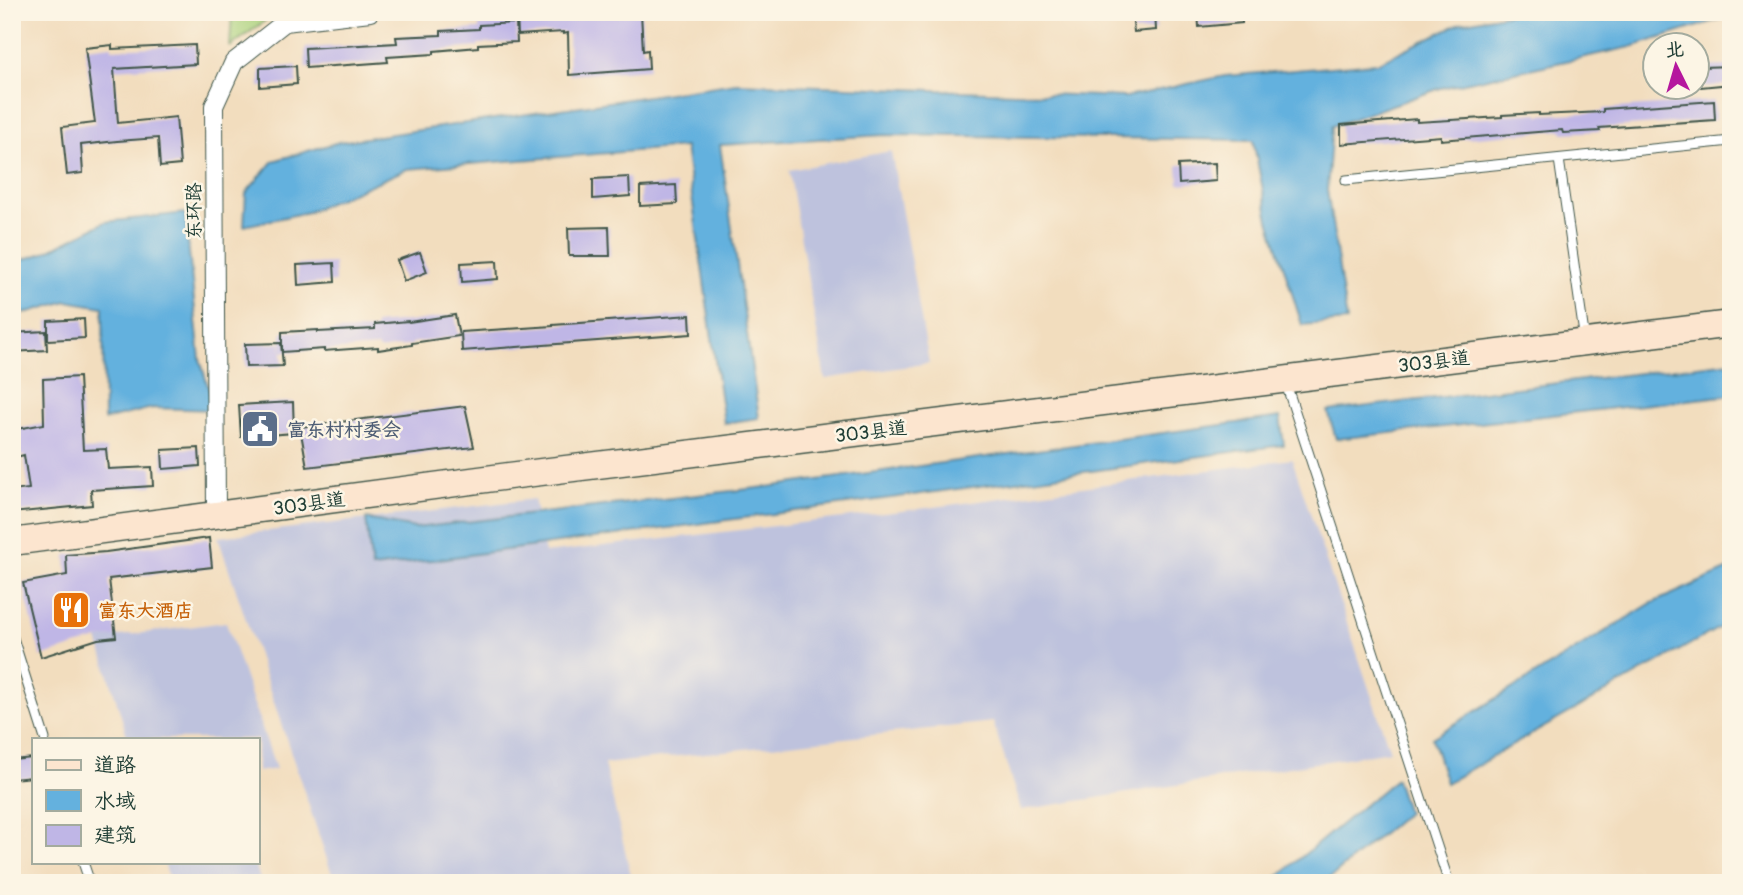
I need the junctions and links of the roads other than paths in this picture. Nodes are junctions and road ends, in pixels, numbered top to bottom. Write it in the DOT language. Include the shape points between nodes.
graph roads {
  1 [pos="370,12"];
  2 [pos="1731,141"];
  3 [pos="1559,159"];
  4 [pos="1346,180"];
  5 [pos="1731,324"];
  6 [pos="1586,342"];
  7 [pos="1284,380"];
  8 [pos="216,515"];
  9 [pos="12,542"];
  10 [pos="12,635"];
  11 [pos="45,738"];
  12 [pos="84,864"];
  13 [pos="90,883"];
  14 [pos="1450,883"];
  1 -- 8 [label="street, 东环路" via="285,22 234,62 214,106"];
  2 -- 3 [label="lane"];
  3 -- 4 [label="lane"];
  3 -- 6 [label="lane"];
  5 -- 6 [label="main road, 303县道"];
  6 -- 7 [label="main road, 303县道"];
  7 -- 8 [label="main road, 303县道"];
  7 -- 14 [label="lane"];
  8 -- 9 [label="main road, 303县道"];
  10 -- 11 [label="lane"];
  12 -- 13 [label="lane"];
}
